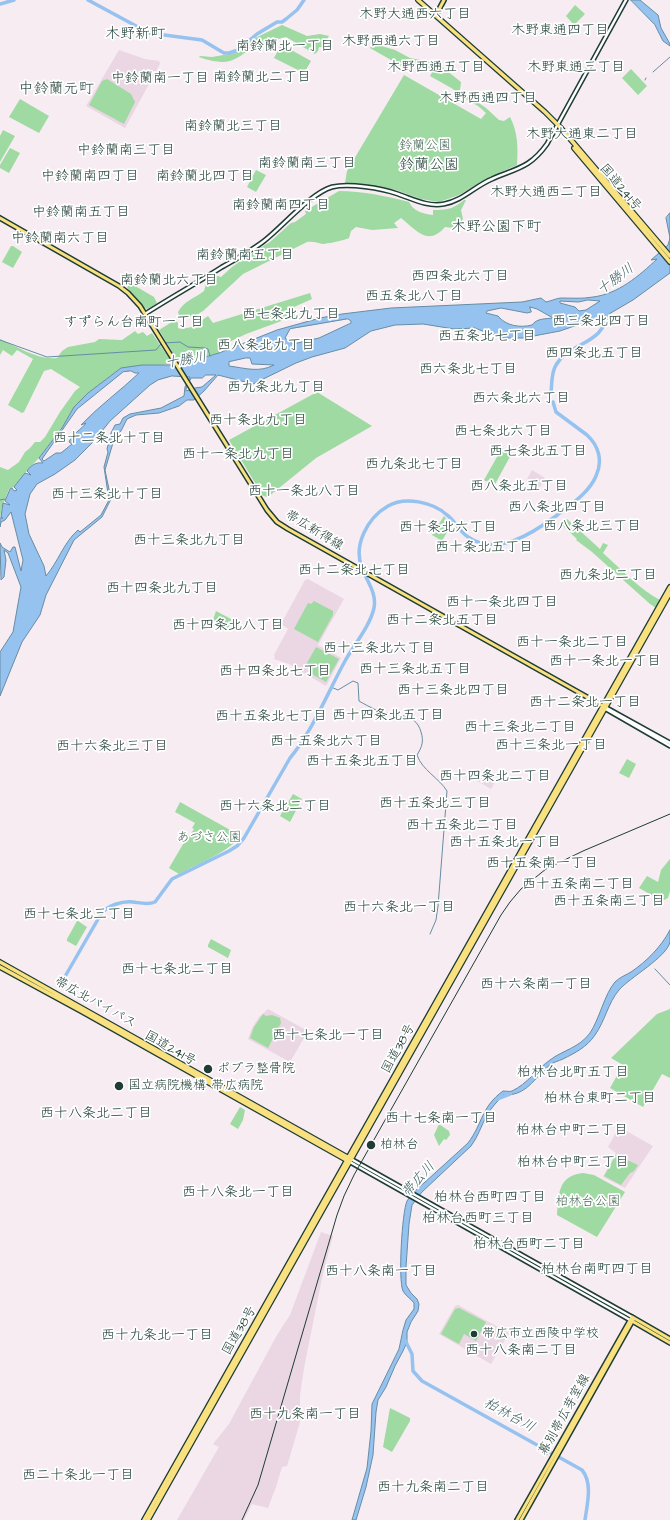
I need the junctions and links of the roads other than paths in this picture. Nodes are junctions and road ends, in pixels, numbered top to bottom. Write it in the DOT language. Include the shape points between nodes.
graph roads {
  1 [pos="418,0"];
  2 [pos="444,0"];
  3 [pos="626,0"];
  4 [pos="436,16"];
  5 [pos="557,125"];
  6 [pos="618,198"];
  7 [pos="0,218"];
  8 [pos="670,256"];
  9 [pos="670,262"];
  10 [pos="145,314"];
  11 [pos="670,588"];
  12 [pos="670,593"];
  13 [pos="605,707"];
  14 [pos="670,744"];
  15 [pos="0,962"];
  16 [pos="0,967"];
  17 [pos="16,973"];
  18 [pos="349,1160"];
  19 [pos="632,1319"];
  20 [pos="670,1339"];
  21 [pos="670,1343"];
  22 [pos="554,1459"];
  23 [pos="144,1520"];
  24 [pos="148,1520"];
  25 [pos="518,1520"];
  26 [pos="521,1520"];
  1 -- 4 [label="highway, 国道241号"];
  2 -- 4 [label="main road"];
  3 -- 5 [label="main road"];
  4 -- 5 [label="highway, 国道241号"];
  5 -- 6 [label="highway, 国道241号"];
  5 -- 10 [label="main road" via="540,154 530,162 485,182 451,202 428,205 394,193 350,186 327,189 316,195 263,242"];
  6 -- 8 [label="highway, 国道241号"];
  6 -- 9 [label="highway, 国道241号"];
  7 -- 10 [label="main road, 帯広新得線" via="119,286 132,297"];
  10 -- 13 [label="main road, 帯広新得線" via="274,519"];
  11 -- 13 [label="highway, 国道38号"];
  12 -- 13 [label="highway, 国道38号"];
  13 -- 14 [label="main road"];
  13 -- 18 [label="highway, 国道38号"];
  15 -- 17 [label="highway, 国道241号"];
  16 -- 17 [label="highway, 国道241号"];
  17 -- 18 [label="highway, 国道241号"];
  18 -- 19 [label="main road"];
  18 -- 23 [label="highway, 国道38号"];
  18 -- 24 [label="highway, 国道38号"];
  19 -- 20 [label="main road"];
  19 -- 21 [label="main road"];
  19 -- 22 [label="main road, 幕別帯広芽室線"];
  22 -- 25 [label="main road, 幕別帯広芽室線"];
  22 -- 26 [label="main road, 幕別帯広芽室線"];
}
